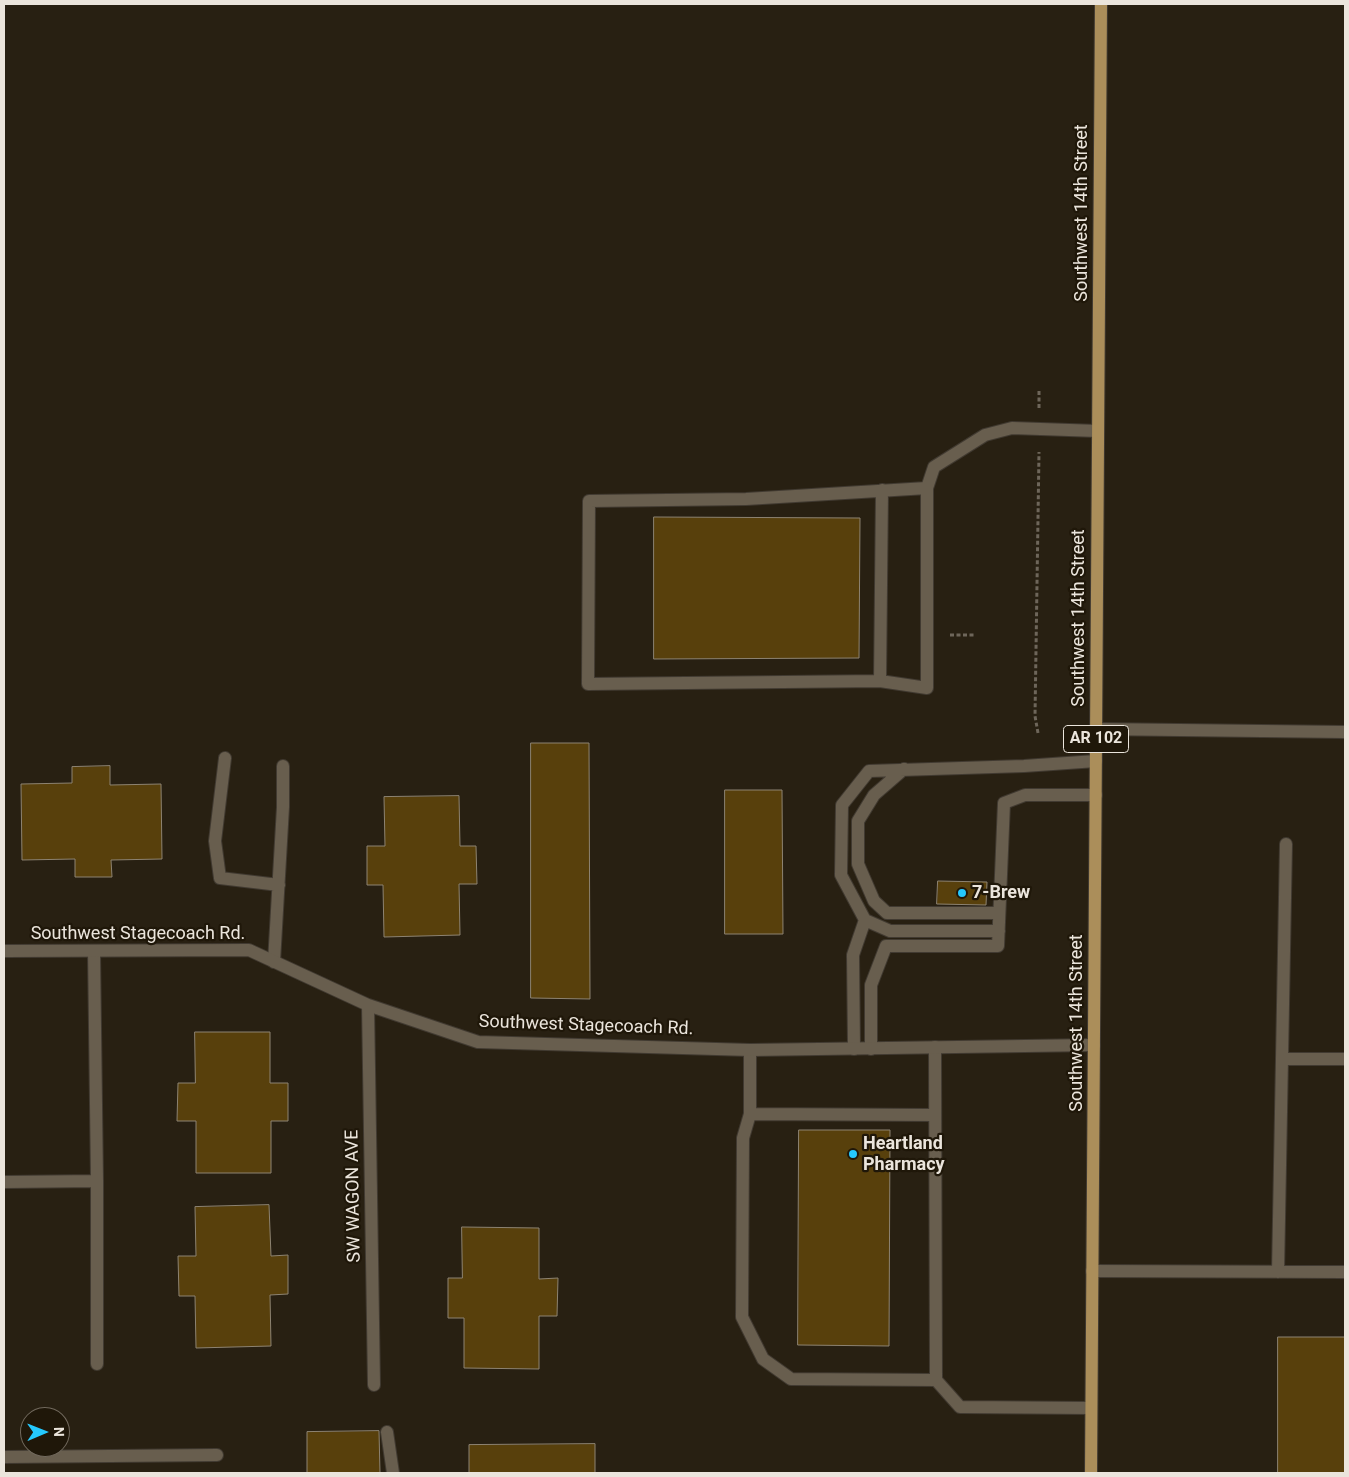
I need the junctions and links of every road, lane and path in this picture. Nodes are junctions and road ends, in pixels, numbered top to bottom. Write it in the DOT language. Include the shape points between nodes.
graph roads {
  1 [pos="1101,4"];
  2 [pos="1039,390"];
  3 [pos="1038,410"];
  4 [pos="1098,431"];
  5 [pos="1039,448"];
  6 [pos="927,488"];
  7 [pos="882,490"];
  8 [pos="946,635"];
  9 [pos="974,635"];
  10 [pos="880,681"];
  11 [pos="1096,729"];
  12 [pos="1345,732"];
  13 [pos="1038,733"];
  14 [pos="225,758"];
  15 [pos="1096,762"];
  16 [pos="283,766"];
  17 [pos="904,769"];
  18 [pos="1096,795"];
  19 [pos="1286,844"];
  20 [pos="279,885"];
  21 [pos="999,913"];
  22 [pos="865,920"];
  23 [pos="999,932"];
  24 [pos="886,946"];
  25 [pos="4,951"];
  26 [pos="94,951"];
  27 [pos="274,962"];
  28 [pos="368,1006"];
  29 [pos="1094,1046"];
  30 [pos="934,1047"];
  31 [pos="870,1048"];
  32 [pos="854,1049"];
  33 [pos="750,1050"];
  34 [pos="1282,1059"];
  35 [pos="1345,1059"];
  36 [pos="750,1114"];
  37 [pos="935,1115"];
  38 [pos="4,1182"];
  39 [pos="97,1182"];
  40 [pos="1092,1271"];
  41 [pos="1278,1272"];
  42 [pos="1345,1272"];
  43 [pos="97,1364"];
  44 [pos="936,1380"];
  45 [pos="374,1385"];
  46 [pos="1091,1408"];
  47 [pos="387,1432"];
  48 [pos="217,1455"];
  49 [pos="4,1457"];
  50 [pos="392,1473"];
  51 [pos="1090,1473"];
  1 -- 4 [label="main road, Southwest 14th Street / AR 102"];
  2 -- 3 [label="path"];
  4 -- 6 [label="street" via="1012,428 985,435 934,466"];
  4 -- 11 [label="main road, Southwest 14th Street / AR 102"];
  5 -- 13 [label="path" via="1035,716"];
  6 -- 7 [label="street"];
  6 -- 10 [label="street" via="927,688"];
  7 -- 10 [label="street"];
  7 -- 10 [label="street" via="746,499 589,500 588,684"];
  8 -- 9 [label="path"];
  11 -- 12 [label="street"];
  11 -- 15 [label="main road, Southwest 14th Street / AR 102"];
  14 -- 20 [label="street" via="215,841 220,878"];
  15 -- 17 [label="street"];
  15 -- 18 [label="main road, Southwest 14th Street / AR 102"];
  16 -- 20 [label="street"];
  17 -- 21 [label="street" via="874,795 858,821 858,864 874,901 887,912"];
  17 -- 22 [label="street" via="869,771 842,805 841,875"];
  18 -- 21 [label="street" via="1025,795 1004,803"];
  18 -- 29 [label="main road, Southwest 14th Street / AR 102"];
  19 -- 34 [label="street"];
  20 -- 27 [label="street"];
  21 -- 23 [label="street"];
  22 -- 23 [label="street" via="890,931"];
  22 -- 24 [label="street"];
  22 -- 32 [label="street" via="853,955"];
  23 -- 24 [label="street" via="998,946"];
  24 -- 31 [label="street" via="872,985"];
  25 -- 26 [label="street, Southwest Stagecoach Rd."];
  26 -- 27 [label="street, Southwest Stagecoach Rd." via="249,950"];
  26 -- 39 [label="street"];
  27 -- 28 [label="street, Southwest Stagecoach Rd."];
  28 -- 33 [label="street, Southwest Stagecoach Rd." via="478,1042"];
  28 -- 45 [label="street, SW WAGON AVE"];
  29 -- 30 [label="street, Southwest Stagecoach Rd."];
  29 -- 40 [label="main road, Southwest 14th Street / AR 102"];
  30 -- 31 [label="street, Southwest Stagecoach Rd."];
  30 -- 37 [label="street"];
  31 -- 32 [label="street, Southwest Stagecoach Rd."];
  32 -- 33 [label="street, Southwest Stagecoach Rd."];
  33 -- 36 [label="street"];
  34 -- 35 [label="street"];
  34 -- 41 [label="street"];
  36 -- 37 [label="street"];
  36 -- 44 [label="street" via="743,1138 742,1317 763,1359 791,1379"];
  37 -- 44 [label="street"];
  38 -- 39 [label="street"];
  39 -- 43 [label="street"];
  40 -- 41 [label="street"];
  40 -- 46 [label="main road, Southwest 14th Street / AR 102"];
  41 -- 42 [label="street"];
  44 -- 46 [label="street" via="960,1407"];
  46 -- 51 [label="main road, Southwest 14th Street / AR 102"];
  47 -- 50 [label="street"];
  48 -- 49 [label="street"];
}
